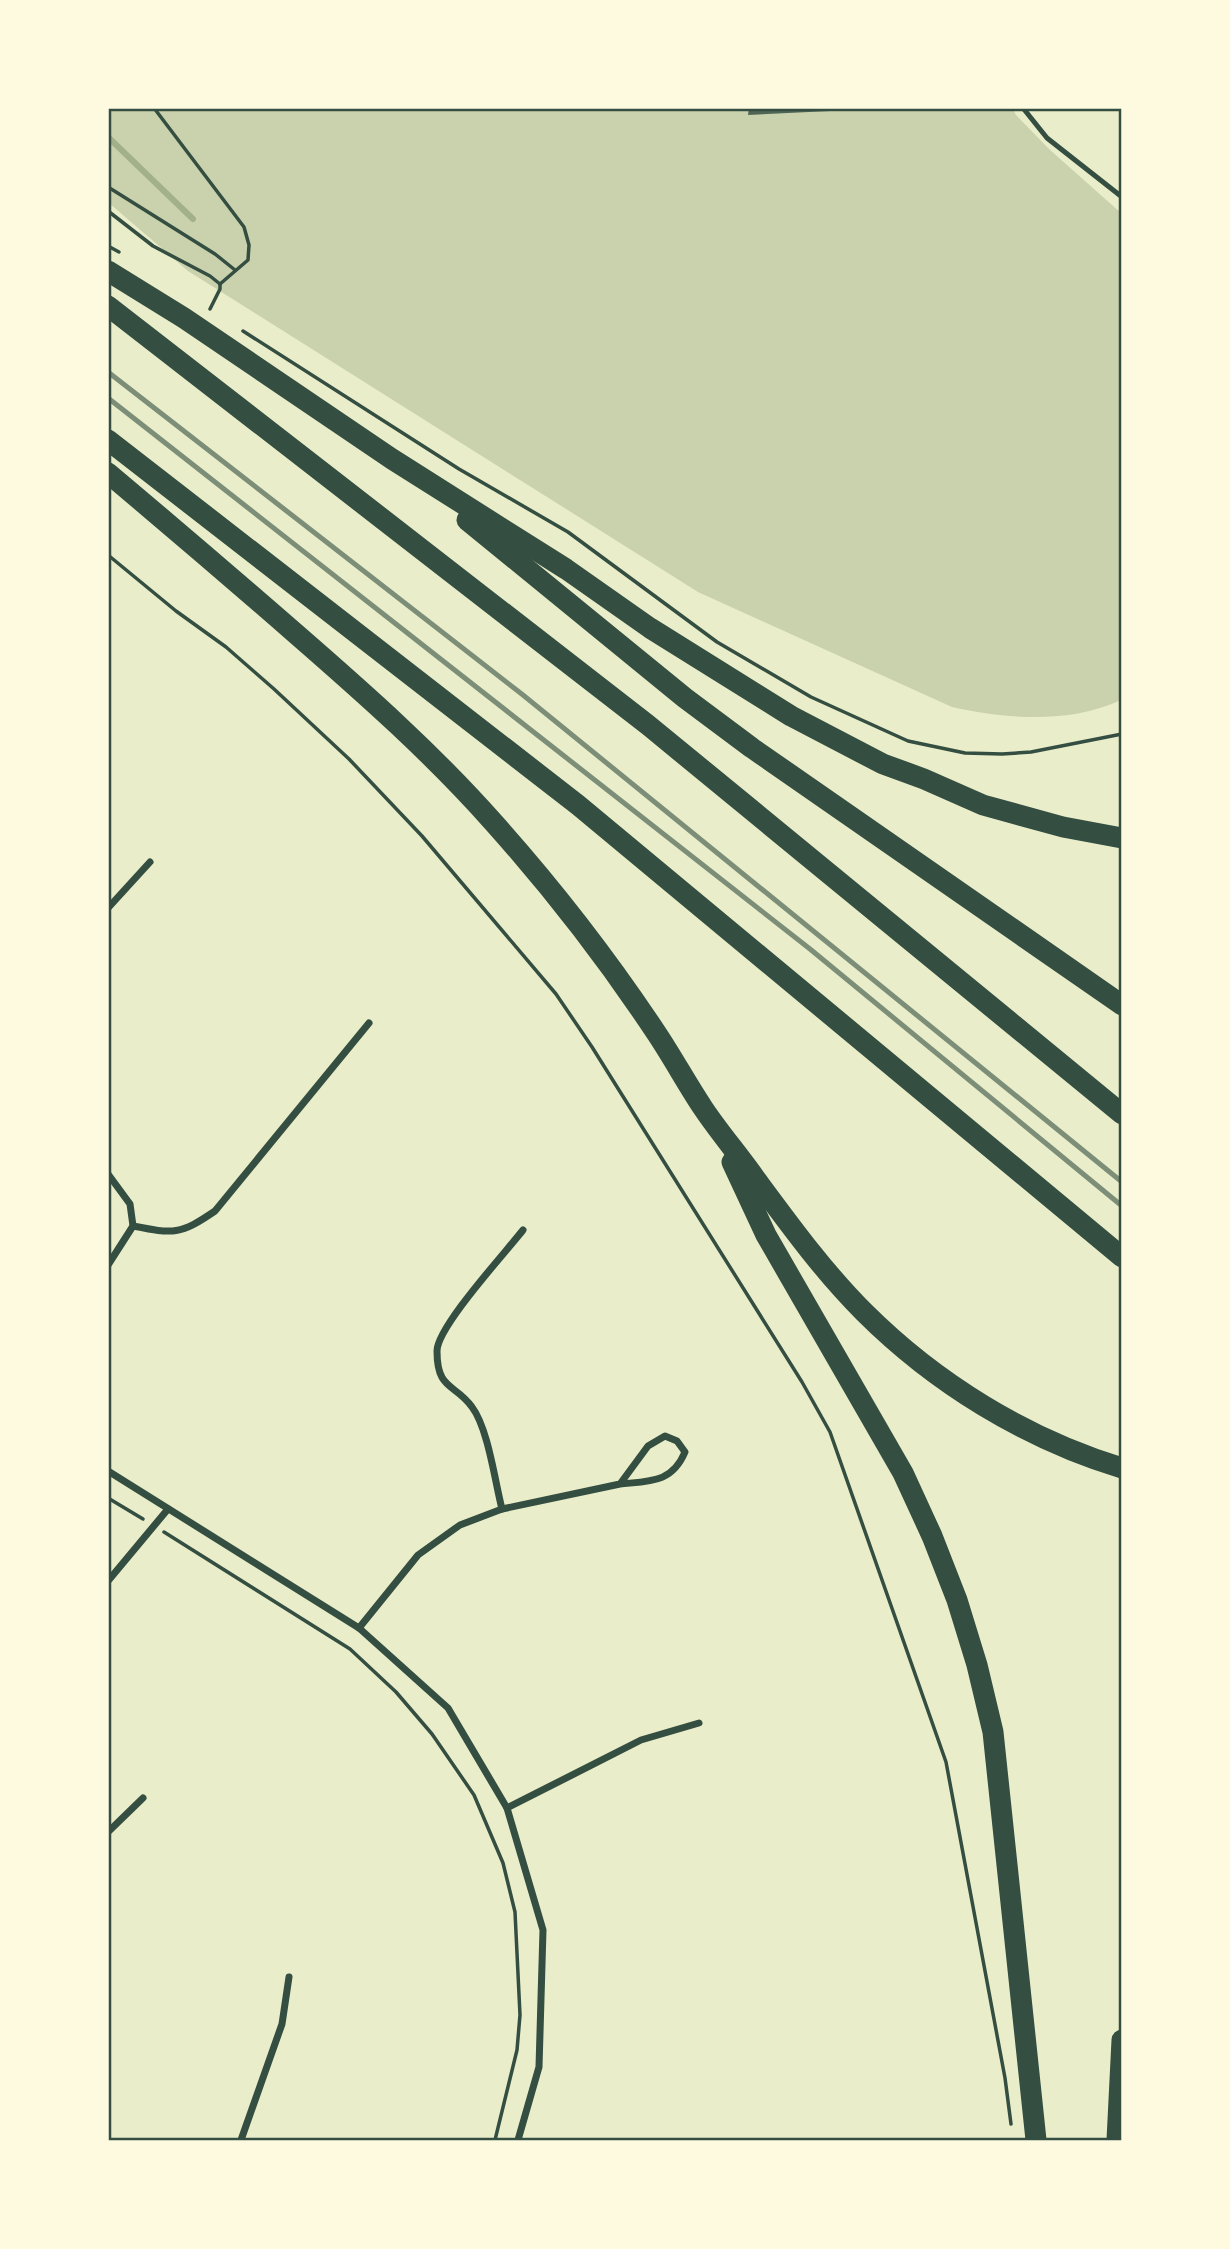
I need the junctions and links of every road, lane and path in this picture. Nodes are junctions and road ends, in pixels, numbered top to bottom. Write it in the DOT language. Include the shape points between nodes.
graph roads {
  1 [pos="154,108"];
  2 [pos="1023,108"];
  3 [pos="108,187"];
  4 [pos="1122,197"];
  5 [pos="108,211"];
  6 [pos="236,270"];
  7 [pos="108,271"];
  8 [pos="220,284"];
  9 [pos="108,306"];
  10 [pos="209,309"];
  11 [pos="232,324"];
  12 [pos="108,440"];
  13 [pos="392,459"];
  14 [pos="108,473"];
  15 [pos="108,555"];
  16 [pos="1122,734"];
  17 [pos="1122,838"];
  18 [pos="150,862"];
  19 [pos="108,908"];
  20 [pos="1122,1004"];
  21 [pos="369,1023"];
  22 [pos="1122,1114"];
  23 [pos="710,1117"];
  24 [pos="108,1174"];
  25 [pos="133,1226"];
  26 [pos="523,1230"];
  27 [pos="1122,1257"];
  28 [pos="108,1265"];
  29 [pos="1122,1468"];
  30 [pos="108,1471"];
  31 [pos="621,1484"];
  32 [pos="108,1498"];
  33 [pos="168,1509"];
  34 [pos="502,1509"];
  35 [pos="154,1526"];
  36 [pos="108,1581"];
  37 [pos="359,1628"];
  38 [pos="699,1723"];
  39 [pos="143,1798"];
  40 [pos="507,1808"];
  41 [pos="108,1832"];
  42 [pos="289,1978"];
  43 [pos="1122,2040"];
  44 [pos="1012,2128"];
  45 [pos="242,2140"];
  46 [pos="495,2140"];
  47 [pos="518,2140"];
  48 [pos="1037,2140"];
  49 [pos="1117,2140"];
  1 -- 6 [label="path" via="244,227 248,260"];
  2 -- 4 [label="lane" via="1047,138"];
  3 -- 6 [label="path"];
  5 -- 8 [label="path" via="153,246"];
  6 -- 8 [label="path"];
  7 -- 13 [label="highway"];
  8 -- 10 [label="path"];
  9 -- 22 [label="highway" via="648,725"];
  11 -- 16 [label="path" via="459,469 568,532 717,642 811,697 908,741 965,752 1031,752"];
  12 -- 27 [label="highway" via="578,805"];
  13 -- 17 [label="highway" via="673,643 791,716 883,764 983,806"];
  13 -- 20 [label="highway" via="685,698"];
  14 -- 23 [label="highway" via="367,695 493,822 606,961"];
  15 -- 44 [label="path" via="226,647 349,759 422,836 547,984 592,1047 802,1382 830,1432 946,1762"];
  18 -- 19 [label="street"];
  21 -- 25 [label="street" via="215,1211 190,1228 165,1233"];
  23 -- 29 [label="highway" via="826,1272 907,1351 1000,1415 1051,1441"];
  23 -- 48 [label="highway" via="766,1235 903,1473 957,1600 993,1732"];
  24 -- 25 [label="street" via="130,1204"];
  25 -- 28 [label="street"];
  26 -- 34 [label="street" via="452,1318 437,1349 443,1382 472,1406 482,1429"];
  30 -- 33 [label="street"];
  31 -- 31 [label="street" via="648,1446 665,1436 677,1441 685,1452 679,1466 658,1480"];
  31 -- 34 [label="street"];
  32 -- 35 [label="path"];
  33 -- 35 [label="street"];
  33 -- 37 [label="street"];
  34 -- 37 [label="street" via="460,1525 418,1555"];
  35 -- 36 [label="street"];
  35 -- 46 [label="path" via="350,1649 432,1734 474,1795 503,1863 515,1912 520,2015 517,2050"];
  37 -- 40 [label="street" via="448,1708"];
  38 -- 40 [label="street" via="641,1740"];
  39 -- 41 [label="street"];
  40 -- 47 [label="street" via="542,1930 539,2067"];
  42 -- 45 [label="street" via="282,2024"];
  43 -- 49 [label="highway"];
}
